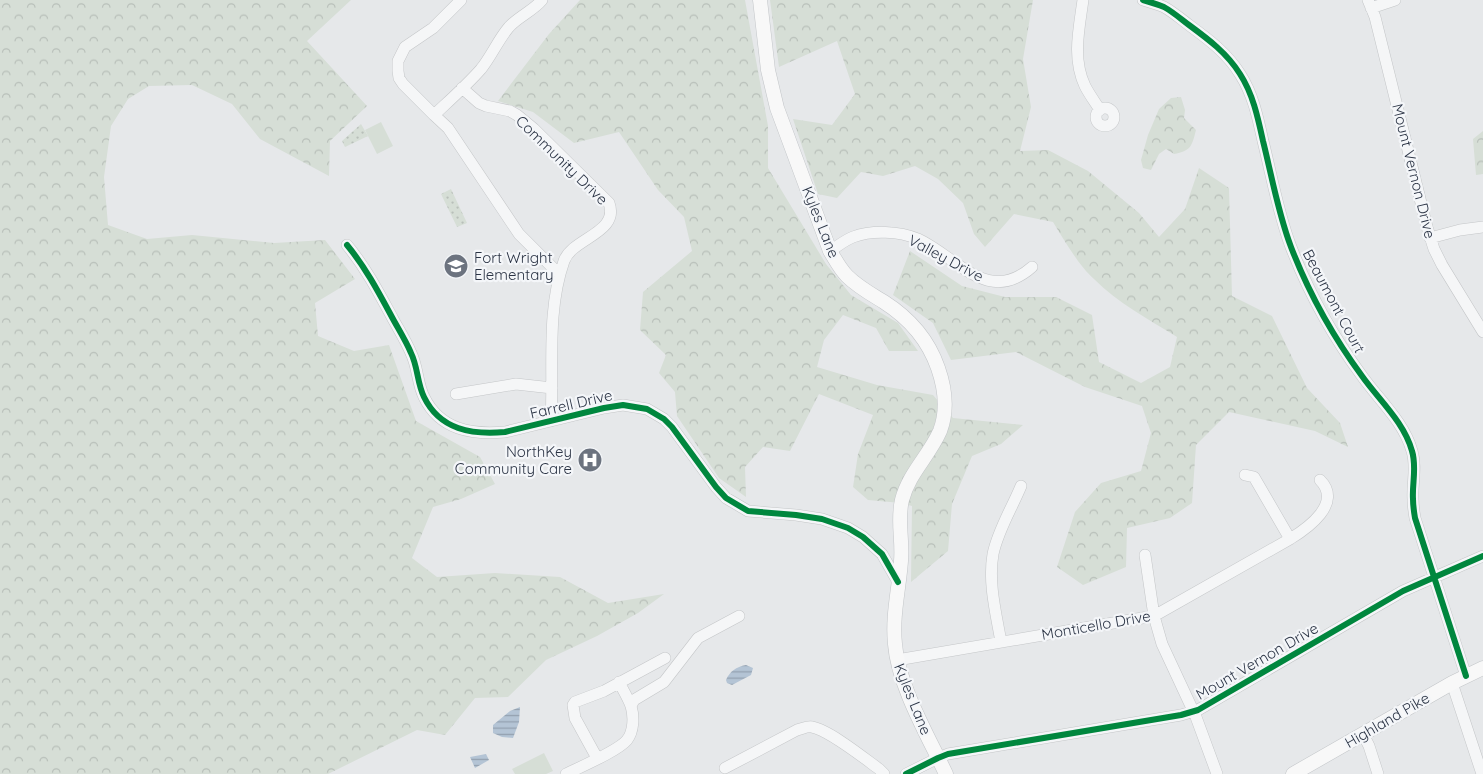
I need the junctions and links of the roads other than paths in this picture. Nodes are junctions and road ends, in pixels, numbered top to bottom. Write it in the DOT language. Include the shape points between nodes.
graph roads {
  1 [pos="461,0"];
  2 [pos="542,0"];
  3 [pos="760,0"];
  4 [pos="1083,0"];
  5 [pos="1143,0"];
  6 [pos="1395,0"];
  7 [pos="1370,4"];
  8 [pos="462,88"];
  9 [pos="1100,110"];
  10 [pos="434,115"];
  11 [pos="1483,227"];
  12 [pos="1430,238"];
  13 [pos="347,245"];
  14 [pos="830,250"];
  15 [pos="1032,267"];
  16 [pos="560,274"];
  17 [pos="1483,332"];
  18 [pos="552,388"];
  19 [pos="456,394"];
  20 [pos="551,421"];
  21 [pos="1245,475"];
  22 [pos="1320,480"];
  23 [pos="1021,486"];
  24 [pos="1290,539"];
  25 [pos="1145,555"];
  26 [pos="1483,556"];
  27 [pos="1434,577"];
  28 [pos="898,582"];
  29 [pos="739,616"];
  30 [pos="1154,616"];
  31 [pos="1002,642"];
  32 [pos="665,658"];
  33 [pos="897,660"];
  34 [pos="1483,668"];
  35 [pos="1466,676"];
  36 [pos="619,682"];
  37 [pos="1452,683"];
  38 [pos="631,706"];
  39 [pos="1193,712"];
  40 [pos="1363,734"];
  41 [pos="597,758"];
  42 [pos="938,758"];
  43 [pos="725,768"];
  44 [pos="566,774"];
  45 [pos="884,774"];
  46 [pos="906,774"];
  47 [pos="946,774"];
  48 [pos="1217,774"];
  49 [pos="1293,774"];
  50 [pos="1378,774"];
  51 [pos="1482,774"];
  1 -- 10 [label="street" via="433,28 405,47 398,61 399,78 403,84"];
  2 -- 8 [label="street" via="511,26 479,71"];
  3 -- 14 [label="main road, Kyles Lane" via="771,87"];
  4 -- 9 [label="street" via="1078,58 1085,86"];
  5 -- 27 [label="street, Beaumont Court" via="1165,8 1223,52 1247,87 1256,111 1282,218 1299,265 1339,343 1402,429 1413,452 1415,518"];
  6 -- 7 [label="street"];
  7 -- 12 [label="street, Mount Vernon Drive"];
  8 -- 10 [label="street"];
  8 -- 16 [label="street, Community Drive" via="479,103 510,111 534,129 609,203 611,217 589,240 572,250"];
  10 -- 16 [label="street" via="448,128 518,234"];
  11 -- 12 [label="street"];
  12 -- 17 [label="street, Mount Vernon Drive" via="1442,265"];
  13 -- 20 [label="street, Farrell Drive" via="376,288 412,354 423,396 436,413 458,429 474,432 505,432"];
  14 -- 15 [label="street, Valley Drive" via="855,236 892,233 917,239 986,281 1010,281"];
  14 -- 28 [label="main road, Kyles Lane" via="848,277 903,315 920,333 934,357 944,387 940,430 906,486 900,517 902,560"];
  16 -- 18 [label="street, Farrell Drive" via="553,317"];
  18 -- 19 [label="street" via="516,384"];
  18 -- 20 [label="street, Farrell Drive"];
  20 -- 28 [label="street, Farrell Drive" via="623,405 647,409 672,427 726,498 748,511 822,519 848,528 864,537 882,554"];
  21 -- 24 [label="street" via="1254,477"];
  22 -- 24 [label="street, Monticello Drive" via="1328,493 1325,507 1310,525"];
  23 -- 31 [label="street" via="998,538 992,565 993,596"];
  24 -- 30 [label="street, Monticello Drive"];
  25 -- 30 [label="street"];
  26 -- 27 [label="street, Mount Vernon Drive"];
  27 -- 35 [label="street, Beaumont Court"];
  27 -- 39 [label="street, Mount Vernon Drive" via="1403,591"];
  28 -- 33 [label="main road, Kyles Lane" via="894,628"];
  29 -- 38 [label="street" via="698,638 664,682 634,700"];
  30 -- 31 [label="street, Monticello Drive"];
  30 -- 39 [label="street" via="1162,644"];
  31 -- 33 [label="street, Monticello Drive"];
  32 -- 36 [label="street"];
  33 -- 42 [label="main road, Kyles Lane" via="903,681"];
  34 -- 35 [label="main road, Highland Pike"];
  35 -- 37 [label="main road, Highland Pike"];
  36 -- 38 [label="street"];
  36 -- 41 [label="street" via="573,704 575,718"];
  37 -- 40 [label="main road, Highland Pike"];
  37 -- 51 [label="street"];
  38 -- 41 [label="street" via="632,726 627,740"];
  39 -- 42 [label="street, Mount Vernon Drive"];
  39 -- 48 [label="street"];
  40 -- 49 [label="main road, Highland Pike"];
  40 -- 50 [label="street"];
  41 -- 44 [label="street"];
  42 -- 46 [label="street, Mount Vernon Drive"];
  42 -- 47 [label="main road, Kyles Lane"];
  43 -- 45 [label="street" via="808,727 830,735"];
}
